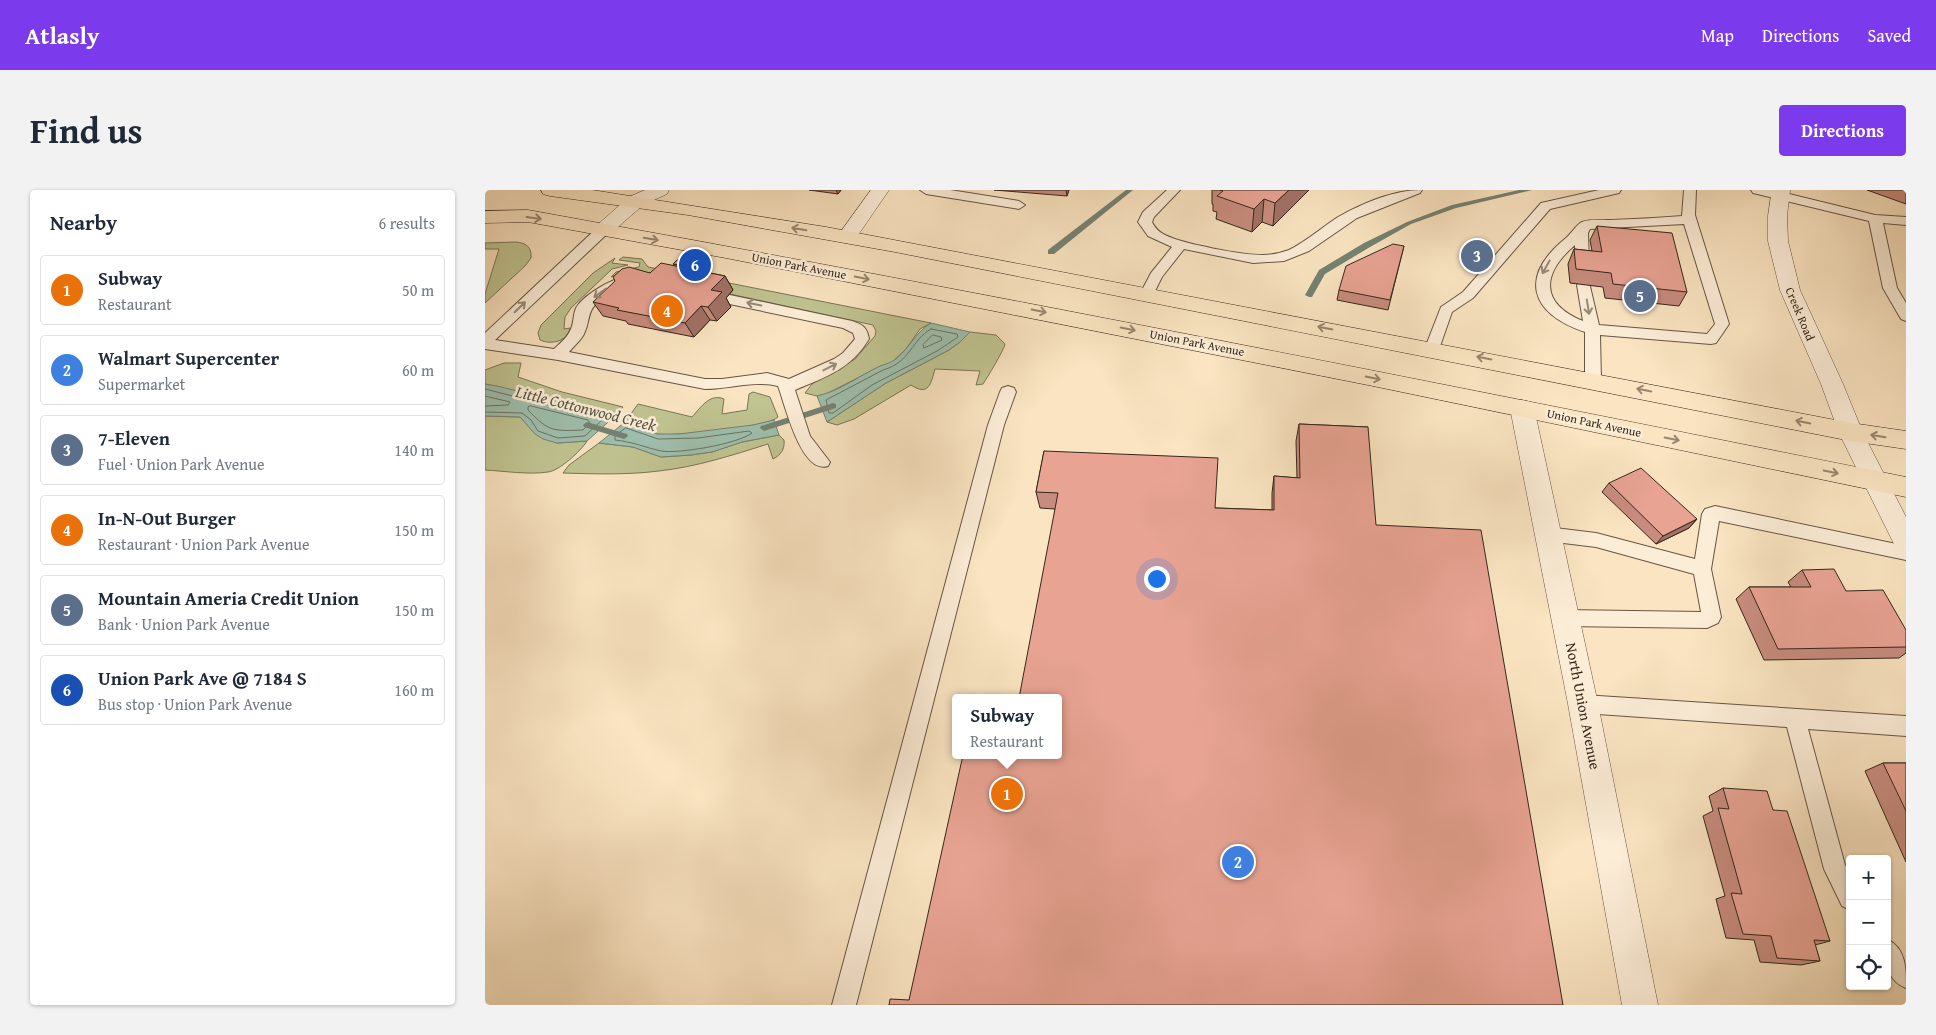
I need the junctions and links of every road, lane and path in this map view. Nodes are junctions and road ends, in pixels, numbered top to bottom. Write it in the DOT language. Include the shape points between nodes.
graph roads {
  1 [pos="550,190"];
  2 [pos="660,190"];
  3 [pos="880,190"];
  4 [pos="926,190"];
  5 [pos="1175,190"];
  6 [pos="1416,190"];
  7 [pos="1615,190"];
  8 [pos="1690,190"];
  9 [pos="1757,190"];
  10 [pos="1780,193"];
  11 [pos="639,195"];
  12 [pos="1019,205"];
  13 [pos="485,217"];
  14 [pos="1690,220"];
  15 [pos="1875,220"];
  16 [pos="1906,221"];
  17 [pos="603,230"];
  18 [pos="1581,231"];
  19 [pos="847,237"];
  20 [pos="1180,245"];
  21 [pos="1582,265"];
  22 [pos="647,281"];
  23 [pos="1584,285"];
  24 [pos="1147,294"];
  25 [pos="725,298"];
  26 [pos="984,301"];
  27 [pos="1906,316"];
  28 [pos="1592,329"];
  29 [pos="485,342"];
  30 [pos="1433,348"];
  31 [pos="558,355"];
  32 [pos="1593,380"];
  33 [pos="787,392"];
  34 [pos="1008,392"];
  35 [pos="1522,408"];
  36 [pos="1851,432"];
  37 [pos="1906,440"];
  38 [pos="822,462"];
  39 [pos="1873,480"];
  40 [pos="1906,487"];
  41 [pos="1547,534"];
  42 [pos="1906,542"];
  43 [pos="1906,553"];
  44 [pos="1702,569"];
  45 [pos="1565,618"];
  46 [pos="1583,704"];
  47 [pos="1795,718"];
  48 [pos="1906,726"];
  49 [pos="1846,890"];
  50 [pos="1891,956"];
  51 [pos="1906,976"];
  52 [pos="844,1005"];
  53 [pos="1640,1005"];
  1 -- 11 [label="main road"];
  2 -- 11 [label="street"];
  3 -- 19 [label="street"];
  4 -- 12 [label="lane"];
  5 -- 20 [label="lane" via="1153,209 1145,222 1155,236"];
  6 -- 20 [label="lane" via="1351,216 1298,252 1273,259"];
  7 -- 30 [label="lane" via="1546,206 1468,295 1446,310"];
  8 -- 14 [label="lane"];
  9 -- 10 [label="lane"];
  10 -- 15 [label="lane"];
  10 -- 36 [label="street, Creek Road" via="1778,244 1786,280"];
  11 -- 17 [label="street"];
  19 -- 11 [label="main road, one-way"];
  13 -- 17 [label="main road, Union Park Avenue, one-way" via="528,216"];
  14 -- 18 [label="lane" via="1587,225"];
  14 -- 28 [label="lane" via="1722,324 1711,339"];
  15 -- 16 [label="lane"];
  15 -- 27 [label="lane" via="1890,288"];
  17 -- 26 [label="main road, Union Park Avenue, one-way"];
  29 -- 17 [label="lane, one-way"];
  18 -- 21 [label="lane"];
  18 -- 28 [label="lane, one-way" via="1550,260 1542,274 1541,286 1545,297 1565,318"];
  19 -- 24 [label="main road"];
  20 -- 24 [label="lane" via="1156,276"];
  22 -- 31 [label="lane, one-way" via="630,279 603,290 583,309 577,333"];
  23 -- 28 [label="lane, one-way"];
  24 -- 26 [label="main road" via="1133,308 1122,309 1033,294"];
  30 -- 24 [label="main road, one-way"];
  33 -- 25 [label="lane, one-way" via="853,352 862,339 860,330 847,324"];
  26 -- 35 [label="main road, Union Park Avenue, one-way"];
  28 -- 32 [label="lane"];
  29 -- 31 [label="lane"];
  32 -- 30 [label="main road, one-way"];
  31 -- 33 [label="lane" via="705,384 767,378 783,382"];
  36 -- 32 [label="main road, one-way"];
  33 -- 38 [label="lane" via="803,438"];
  34 -- 52 [label="lane" via="987,459"];
  35 -- 39 [label="main road, Union Park Avenue, one-way"];
  35 -- 41 [label="street, North Union Avenue"];
  37 -- 36 [label="main road, one-way"];
  36 -- 39 [label="street, Creek Road"];
  39 -- 40 [label="main road, Union Park Avenue"];
  39 -- 42 [label="street, Creek Road"];
  41 -- 44 [label="lane" via="1596,540"];
  41 -- 45 [label="street, North Union Avenue"];
  43 -- 44 [label="lane" via="1715,513 1711,514"];
  44 -- 45 [label="lane" via="1711,617 1707,620"];
  45 -- 46 [label="street, North Union Avenue"];
  46 -- 47 [label="lane"];
  46 -- 53 [label="street, North Union Avenue"];
  47 -- 48 [label="lane"];
  47 -- 49 [label="lane" via="1835,869"];
  50 -- 51 [label="lane"];
}
